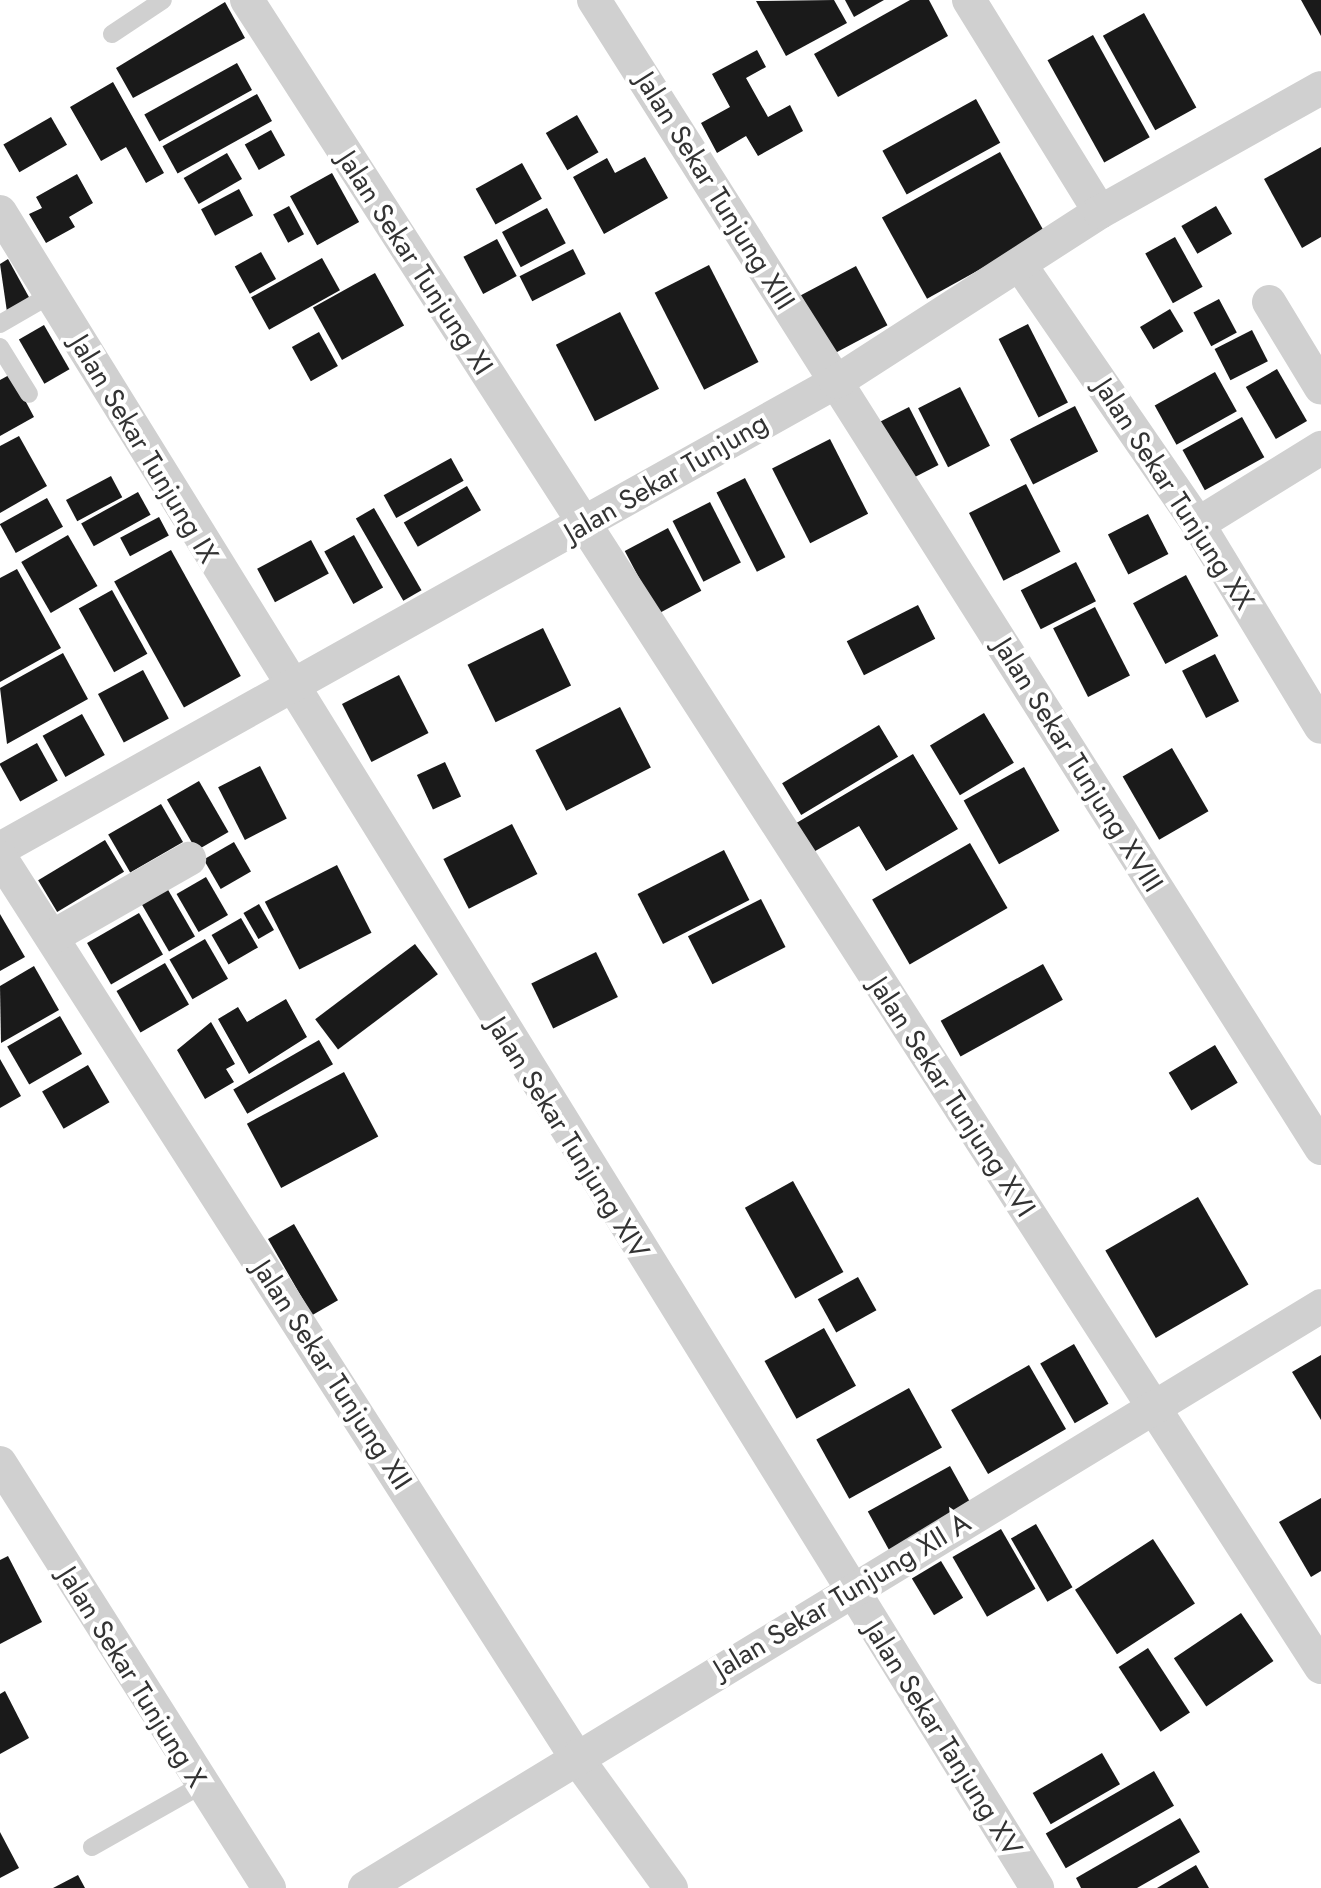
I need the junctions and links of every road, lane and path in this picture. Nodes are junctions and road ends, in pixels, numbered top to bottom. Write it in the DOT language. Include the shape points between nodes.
graph roads {
  1 [pos="163,0"];
  2 [pos="594,0"];
  3 [pos="969,0"];
  4 [pos="259,4"];
  5 [pos="112,34"];
  6 [pos="1321,88"];
  7 [pos="0,212"];
  8 [pos="1100,212"];
  9 [pos="1020,265"];
  10 [pos="50,295"];
  11 [pos="1269,302"];
  12 [pos="0,324"];
  13 [pos="0,347"];
  14 [pos="836,382"];
  15 [pos="1321,388"];
  16 [pos="29,394"];
  17 [pos="1321,448"];
  18 [pos="1198,524"];
  19 [pos="584,525"];
  20 [pos="287,686"];
  21 [pos="1321,727"];
  22 [pos="0,849"];
  23 [pos="0,857"];
  24 [pos="189,859"];
  25 [pos="52,937"];
  26 [pos="1321,1148"];
  27 [pos="1321,1306"];
  28 [pos="1153,1409"];
  29 [pos="0,1463"];
  30 [pos="849,1591"];
  31 [pos="1321,1667"];
  32 [pos="576,1757"];
  33 [pos="200,1786"];
  34 [pos="92,1847"];
  35 [pos="269,1888"];
  36 [pos="365,1888"];
  37 [pos="671,1888"];
  38 [pos="1037,1888"];
  1 -- 5 [label="lane"];
  2 -- 14 [label="street, Jalan Sekar Tunjung XIII"];
  3 -- 8 [label="street"];
  4 -- 19 [label="street, Jalan Sekar Tunjung XI"];
  6 -- 8 [label="street, Jalan Sekar Tunjung"];
  7 -- 10 [label="street, Jalan Sekar Tunjung IX"];
  8 -- 9 [label="street, Jalan Sekar Tunjung"];
  9 -- 14 [label="street, Jalan Sekar Tunjung"];
  9 -- 18 [label="street, Jalan Sekar Tunjung XX"];
  10 -- 12 [label="lane"];
  10 -- 20 [label="street, Jalan Sekar Tunjung IX"];
  11 -- 15 [label="street"];
  13 -- 16 [label="lane"];
  14 -- 19 [label="street, Jalan Sekar Tunjung"];
  14 -- 26 [label="street, Jalan Sekar Tunjung XVIII"];
  17 -- 18 [label="street"];
  18 -- 21 [label="street, Jalan Sekar Tunjung XX"];
  19 -- 20 [label="street, Jalan Sekar Tunjung"];
  19 -- 28 [label="street, Jalan Sekar Tunjung XVI"];
  20 -- 22 [label="street, Jalan Sekar Tunjung"];
  20 -- 30 [label="street, Jalan Sekar Tunjung XIV"];
  23 -- 25 [label="street, Jalan Sekar Tunjung XII"];
  24 -- 25 [label="street"];
  25 -- 32 [label="street, Jalan Sekar Tunjung XII"];
  27 -- 28 [label="street, Jalan Sekar Tunjung XII A"];
  28 -- 30 [label="street, Jalan Sekar Tunjung XII A"];
  28 -- 31 [label="street, Jalan Sekar Tunjung XVI"];
  29 -- 33 [label="street, Jalan Sekar Tunjung X"];
  30 -- 32 [label="street, Jalan Sekar Tunjung XII A"];
  30 -- 38 [label="street, Jalan Sekar Tanjung XV"];
  32 -- 36 [label="street, Jalan Sekar Tunjung XII A"];
  32 -- 37 [label="street, Jalan Sekar Tunjung XII"];
  33 -- 34 [label="lane"];
  33 -- 35 [label="street, Jalan Sekar Tunjung X"];
}
